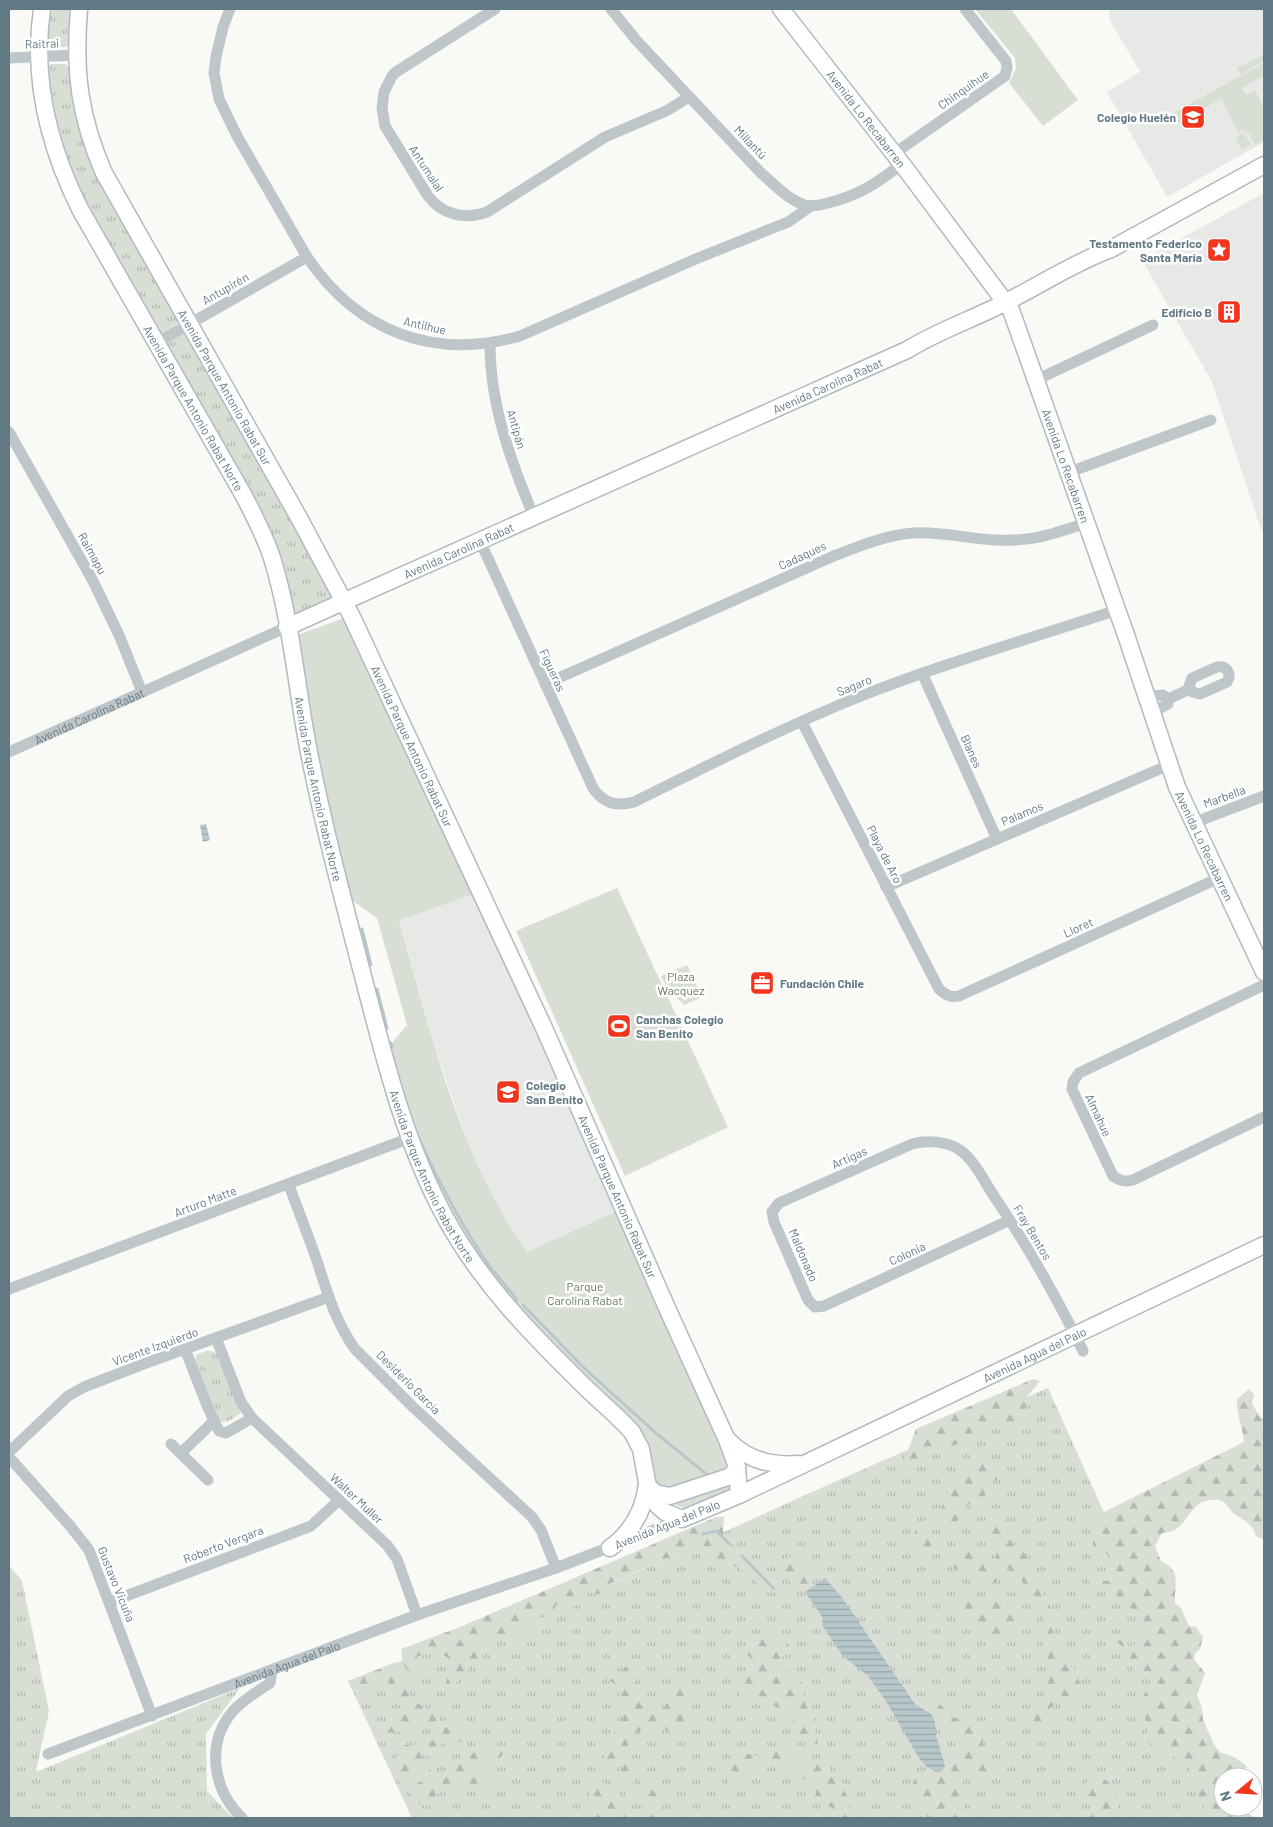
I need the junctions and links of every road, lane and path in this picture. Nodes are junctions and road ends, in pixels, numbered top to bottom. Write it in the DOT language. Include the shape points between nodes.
graph roads {
  1 [pos="42,9"];
  2 [pos="79,9"];
  3 [pos="230,9"];
  4 [pos="495,9"];
  5 [pos="610,9"];
  6 [pos="781,9"];
  7 [pos="965,9"];
  8 [pos="77,55"];
  9 [pos="40,57"];
  10 [pos="9,58"];
  11 [pos="689,97"];
  12 [pos="899,158"];
  13 [pos="1264,165"];
  14 [pos="811,206"];
  15 [pos="307,257"];
  16 [pos="1009,306"];
  17 [pos="189,324"];
  18 [pos="1153,325"];
  19 [pos="156,343"];
  20 [pos="490,344"];
  21 [pos="1036,380"];
  22 [pos="1211,420"];
  23 [pos="9,432"];
  24 [pos="1067,473"];
  25 [pos="534,517"];
  26 [pos="1086,523"];
  27 [pos="480,541"];
  28 [pos="345,602"];
  29 [pos="1117,610"];
  30 [pos="287,627"];
  31 [pos="922,673"];
  32 [pos="545,684"];
  33 [pos="1190,689"];
  34 [pos="142,692"];
  35 [pos="1146,696"];
  36 [pos="1168,699"];
  37 [pos="1152,713"];
  38 [pos="802,722"];
  39 [pos="9,752"];
  40 [pos="1169,765"];
  41 [pos="1264,796"];
  42 [pos="610,803"];
  43 [pos="1193,823"];
  44 [pos="997,839"];
  45 [pos="1219,878"];
  46 [pos="886,887"];
  47 [pos="1264,972"];
  48 [pos="1264,985"];
  49 [pos="947,996"];
  50 [pos="1264,1117"];
  51 [pos="410,1138"];
  52 [pos="942,1143"];
  53 [pos="288,1185"];
  54 [pos="772,1212"];
  55 [pos="1010,1220"];
  56 [pos="1264,1245"];
  57 [pos="9,1289"];
  58 [pos="329,1297"];
  59 [pos="815,1307"];
  60 [pos="1075,1334"];
  61 [pos="216,1338"];
  62 [pos="185,1349"];
  63 [pos="1084,1351"];
  64 [pos="252,1418"];
  65 [pos="214,1422"];
  66 [pos="727,1440"];
  67 [pos="171,1444"];
  68 [pos="9,1452"];
  69 [pos="181,1453"];
  70 [pos="9,1457"];
  71 [pos="806,1463"];
  72 [pos="737,1467"];
  73 [pos="208,1480"];
  74 [pos="648,1484"];
  75 [pos="739,1494"];
  76 [pos="339,1500"];
  77 [pos="682,1519"];
  78 [pos="610,1548"];
  79 [pos="556,1568"];
  80 [pos="110,1602"];
  81 [pos="417,1616"];
  82 [pos="272,1670"];
  83 [pos="152,1716"];
  84 [pos="48,1754"];
  85 [pos="242,1818"];
  1 -- 9 [label="street, Avenida Parque Antonio Rabat Norte"];
  2 -- 8 [label="street, Avenida Parque Antonio Rabat Sur"];
  3 -- 15 [label="street, Antilhue" via="216,57 214,74 219,99"];
  4 -- 11 [label="street, Antumalal" via="396,72 384,92 385,126 428,196 447,212 466,216 487,212 605,137"];
  5 -- 11 [label="street, Millantú"];
  6 -- 12 [label="street, Avenida Lo Recabarren"];
  7 -- 12 [label="street, Chinquihue" via="1006,61 1005,76"];
  8 -- 9 [label="street, Raitrai"];
  8 -- 17 [label="street, Avenida Parque Antonio Rabat Sur" via="84,117 96,154 114,194"];
  9 -- 10 [label="street, Raitrai"];
  9 -- 19 [label="street, Avenida Parque Antonio Rabat Norte" via="45,109 63,173"];
  11 -- 14 [label="street, Millantú" via="767,178 792,198"];
  12 -- 14 [label="street" via="863,192"];
  12 -- 16 [label="street, Avenida Lo Recabarren"];
  13 -- 16 [label="street, Avenida Carolina Rabat" via="1111,249 1091,264"];
  14 -- 20 [label="street, Antilhue" via="788,222 546,326"];
  15 -- 17 [label="street, Antupirén"];
  15 -- 20 [label="street, Antilhue" via="340,297 385,328 428,341 455,345"];
  16 -- 21 [label="street, Avenida Lo Recabarren"];
  16 -- 25 [label="street, Avenida Carolina Rabat" via="934,343 907,350"];
  17 -- 19 [label="street, Antupirén"];
  17 -- 28 [label="street, Avenida Parque Antonio Rabat Sur"];
  18 -- 21 [label="street"];
  19 -- 30 [label="street, Avenida Parque Antonio Rabat Norte" via="260,527 272,556"];
  20 -- 25 [label="street, Antipán" via="493,381 504,437"];
  21 -- 24 [label="street, Avenida Lo Recabarren"];
  22 -- 24 [label="street"];
  23 -- 34 [label="street, Raimapu" via="99,592"];
  24 -- 26 [label="street, Avenida Lo Recabarren"];
  25 -- 27 [label="street, Avenida Carolina Rabat"];
  26 -- 29 [label="street, Avenida Lo Recabarren"];
  26 -- 32 [label="street, Cadaques" via="1027,540 934,533 906,534 875,541 836,555"];
  27 -- 28 [label="street, Avenida Carolina Rabat"];
  27 -- 32 [label="street, Figueras"];
  28 -- 30 [label="street, Avenida Carolina Rabat"];
  28 -- 66 [label="street, Avenida Parque Antonio Rabat Sur" via="544,1028"];
  29 -- 31 [label="street, Sagaro"];
  29 -- 35 [label="street, Avenida Lo Recabarren"];
  30 -- 34 [label="street, Avenida Carolina Rabat"];
  30 -- 51 [label="street, Avenida Parque Antonio Rabat Norte" via="308,747 328,833 384,1055"];
  31 -- 38 [label="street, Sagaro"];
  31 -- 44 [label="street, Blanes"];
  32 -- 42 [label="street, Figueras" via="596,794"];
  33 -- 36 [label="street"];
  34 -- 39 [label="street, Avenida Carolina Rabat"];
  35 -- 36 [label="street" via="1163,695"];
  35 -- 37 [label="street, Avenida Lo Recabarren"];
  36 -- 37 [label="street" via="1166,707"];
  37 -- 40 [label="street, Avenida Lo Recabarren"];
  38 -- 42 [label="street, Sagaro" via="634,802"];
  38 -- 46 [label="street, Playa de Aro"];
  40 -- 43 [label="street, Avenida Lo Recabarren"];
  40 -- 44 [label="street, Palamos"];
  41 -- 43 [label="street, Marbella"];
  43 -- 45 [label="street, Avenida Lo Recabarren"];
  44 -- 46 [label="street, Palamos"];
  45 -- 47 [label="street, Avenida Lo Recabarren"];
  45 -- 49 [label="street, Lloret" via="960,996"];
  46 -- 49 [label="street, Playa de Aro" via="939,990"];
  48 -- 50 [label="street, Almahue" via="1079,1073 1072,1089 1113,1176 1126,1182"];
  51 -- 53 [label="street, Arturo Matte"];
  51 -- 74 [label="street, Avenida Parque Antonio Rabat Norte" via="444,1216 475,1266 534,1336 632,1432 641,1449"];
  52 -- 54 [label="street, Artigas" via="919,1142 906,1146 779,1203"];
  52 -- 55 [label="street, Fray Bentos" via="966,1156"];
  53 -- 57 [label="street, Arturo Matte"];
  53 -- 58 [label="street, Desiderio García"];
  54 -- 59 [label="street, Maldonado" via="808,1300"];
  55 -- 59 [label="street, Colonia" via="824,1306"];
  55 -- 60 [label="street, Fray Bentos"];
  56 -- 60 [label="street, Avenida Agua del Palo"];
  58 -- 61 [label="street, Vicente Izquierdo"];
  58 -- 79 [label="street, Desiderio García" via="342,1328 356,1349 414,1408 532,1517 541,1530"];
  60 -- 63 [label="street, Fray Bentos"];
  60 -- 71 [label="street, Avenida Agua del Palo"];
  61 -- 62 [label="street, Vicente Izquierdo"];
  61 -- 64 [label="street, Walter Muller" via="241,1402"];
  62 -- 65 [label="street"];
  62 -- 68 [label="street, Vicente Izquierdo" via="73,1393"];
  64 -- 65 [label="street" via="226,1433 219,1431"];
  64 -- 76 [label="street, Walter Muller"];
  65 -- 69 [label="street"];
  66 -- 71 [label="street" via="758,1460 784,1465"];
  66 -- 72 [label="street, Avenida Parque Antonio Rabat Sur"];
  67 -- 69 [label="street"];
  69 -- 73 [label="street"];
  70 -- 80 [label="street, Gustavo Vicuña" via="84,1543"];
  71 -- 75 [label="street, Avenida Agua del Palo"];
  72 -- 74 [label="street" via="728,1477 676,1495 662,1496"];
  72 -- 75 [label="street, Avenida Parque Antonio Rabat Sur"];
  74 -- 77 [label="street, Avenida Parque Antonio Rabat Norte" via="658,1506"];
  74 -- 78 [label="street" via="636,1520 625,1536"];
  75 -- 77 [label="street, Avenida Agua del Palo"];
  76 -- 80 [label="street, Roberto Vergara" via="311,1526"];
  76 -- 81 [label="street, Walter Muller" via="392,1552"];
  77 -- 78 [label="street, Avenida Agua del Palo"];
  78 -- 79 [label="street, Avenida Agua del Palo"];
  79 -- 81 [label="street, Avenida Agua del Palo"];
  80 -- 83 [label="street, Gustavo Vicuña"];
  81 -- 82 [label="street, Avenida Agua del Palo"];
  82 -- 83 [label="street, Avenida Agua del Palo"];
  82 -- 85 [label="street" via="270,1684 248,1698 229,1717 217,1744 216,1766 220,1786 230,1805"];
  83 -- 84 [label="street, Avenida Agua del Palo"];
}
